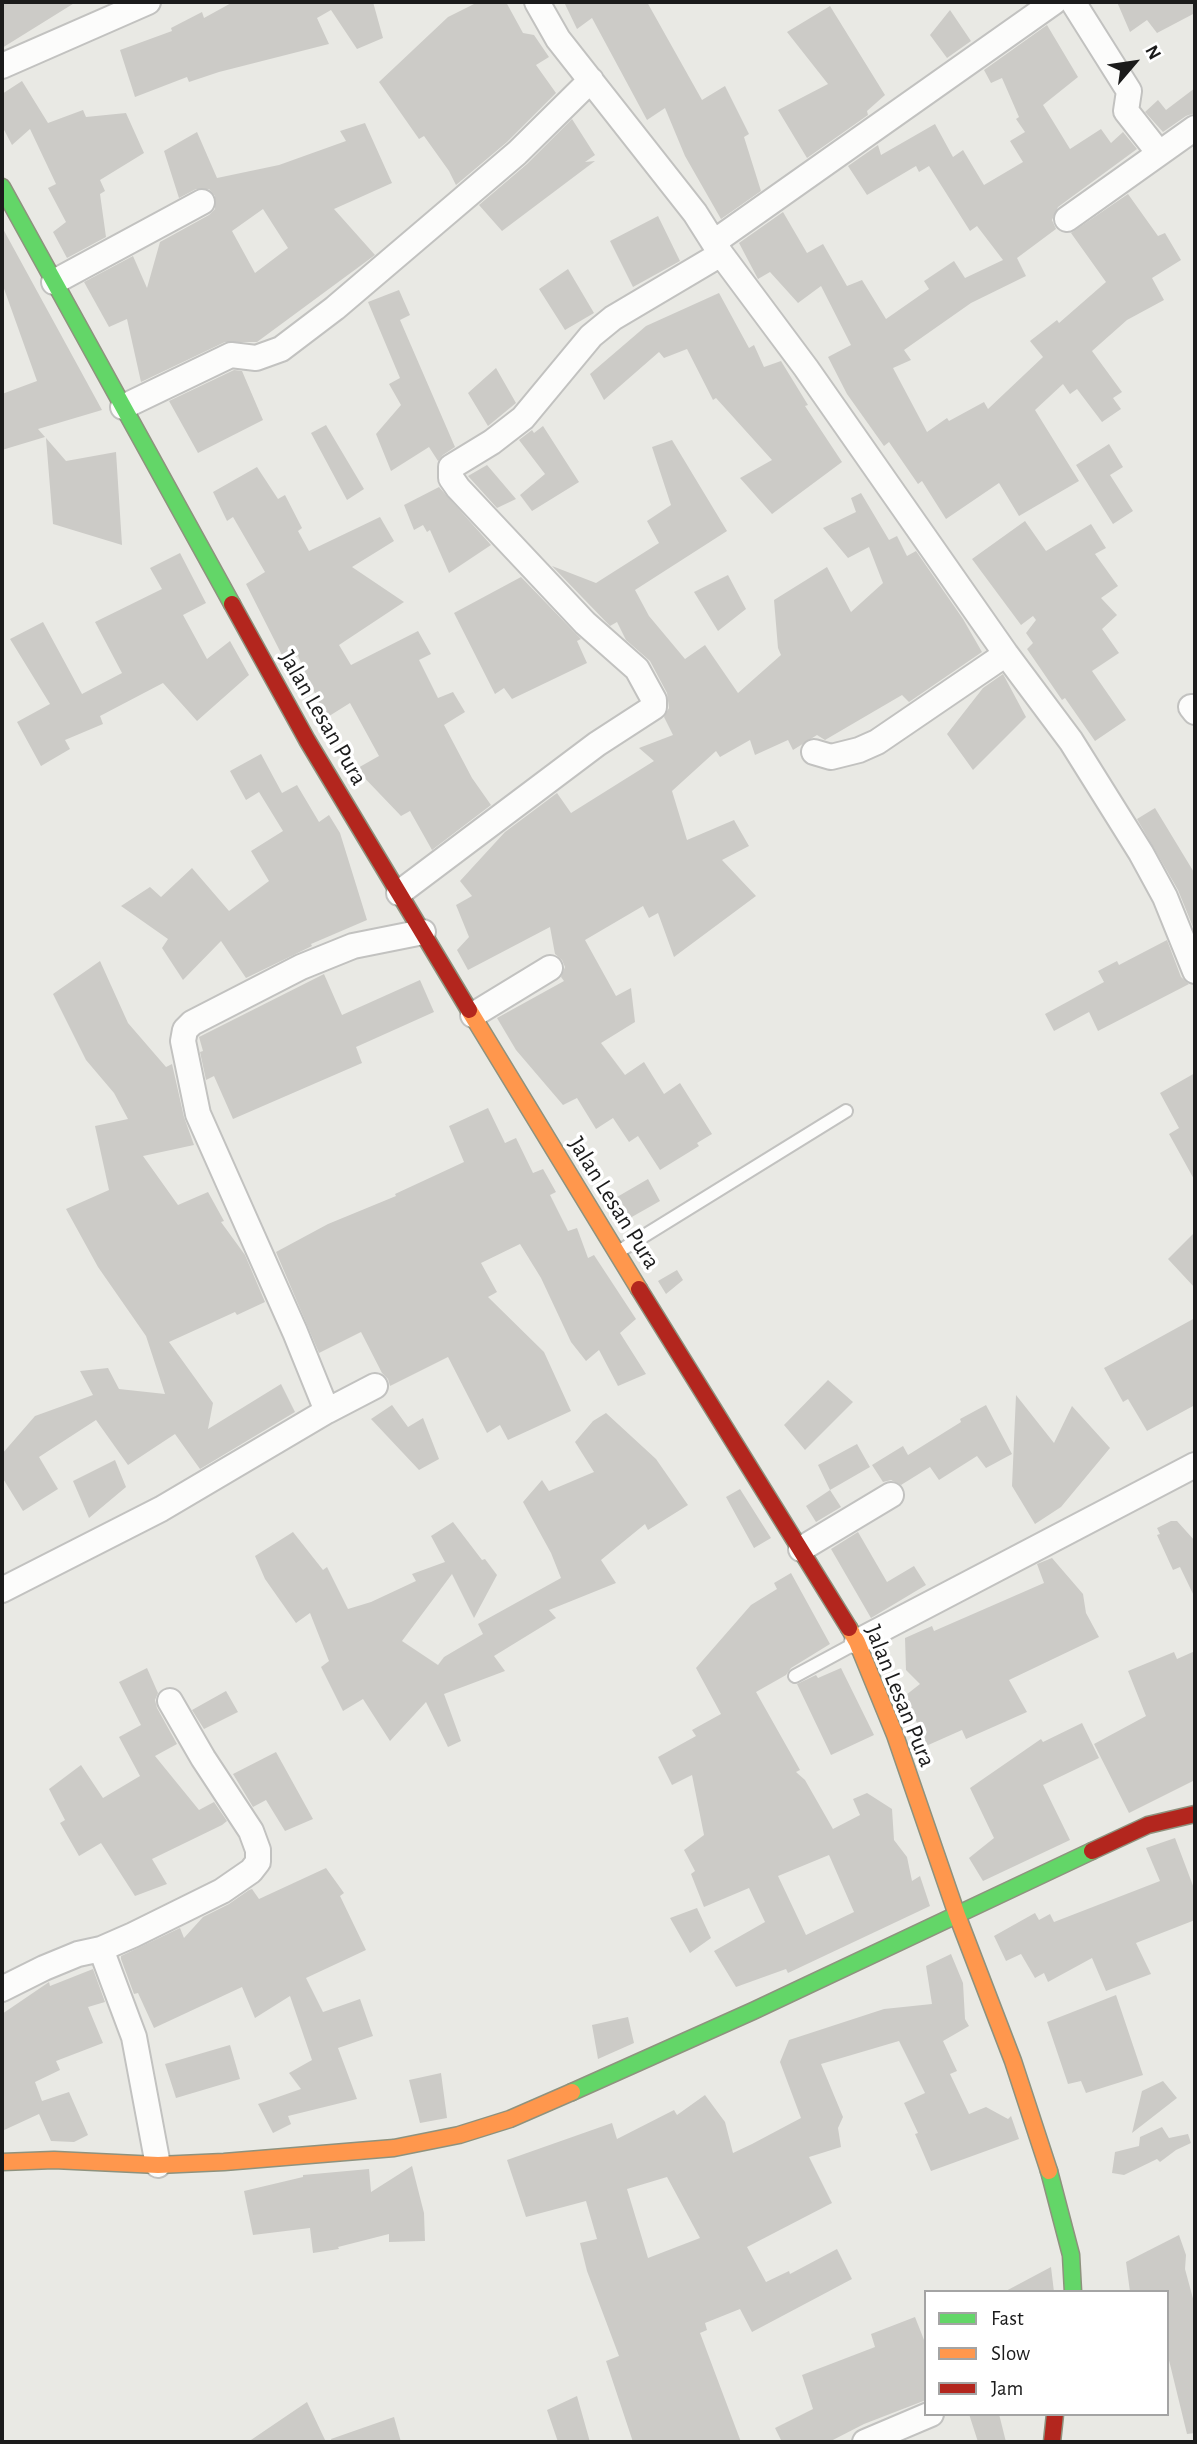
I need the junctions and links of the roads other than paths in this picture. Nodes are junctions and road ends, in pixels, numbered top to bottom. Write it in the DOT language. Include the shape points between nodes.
graph roads {
  1 [pos="148,2"];
  2 [pos="537,2"];
  3 [pos="1054,2"];
  4 [pos="1073,2"];
  5 [pos="2,66"];
  6 [pos="591,80"];
  7 [pos="1195,128"];
  8 [pos="1159,153"];
  9 [pos="2,187"];
  10 [pos="202,202"];
  11 [pos="1067,219"];
  12 [pos="718,248"];
  13 [pos="54,282"];
  14 [pos="123,407"];
  15 [pos="1006,654"];
  16 [pos="814,752"];
  17 [pos="399,893"];
  18 [pos="423,932"];
  19 [pos="550,968"];
  20 [pos="1195,971"];
  21 [pos="473,1015"];
  22 [pos="846,1111"];
  23 [pos="618,1252"];
  24 [pos="375,1386"];
  25 [pos="327,1411"];
  26 [pos="1195,1465"];
  27 [pos="891,1494"];
  28 [pos="801,1549"];
  29 [pos="2,1590"];
  30 [pos="857,1642"];
  31 [pos="794,1676"];
  32 [pos="170,1701"];
  33 [pos="1195,1814"];
  34 [pos="957,1915"];
  35 [pos="101,1949"];
  36 [pos="2,1989"];
  37 [pos="2,2162"];
  38 [pos="158,2165"];
  39 [pos="1073,2290"];
  40 [pos="926,2416"];
  41 [pos="1055,2416"];
  42 [pos="865,2442"];
  43 [pos="1052,2442"];
  1 -- 5 [label="street"];
  2 -- 6 [label="street" via="558,39"];
  3 -- 12 [label="street"];
  4 -- 8 [label="street" via="1129,91 1126,111"];
  6 -- 12 [label="street"];
  6 -- 14 [label="street" via="517,153 335,309 281,349 256,358 231,355"];
  7 -- 8 [label="street"];
  8 -- 11 [label="street"];
  9 -- 13 [label="street, Jalan Lesan Pura"];
  10 -- 13 [label="street"];
  12 -- 15 [label="street"];
  12 -- 17 [label="street" via="591,336 523,418 451,467 458,488 585,623 637,669 654,708 597,744"];
  13 -- 14 [label="street, Jalan Lesan Pura"];
  14 -- 17 [label="street, Jalan Lesan Pura" via="307,740"];
  15 -- 16 [label="street" via="877,742 831,757"];
  15 -- 20 [label="street" via="1071,741 1140,853 1165,897"];
  17 -- 18 [label="street, Jalan Lesan Pura"];
  18 -- 21 [label="street, Jalan Lesan Pura"];
  18 -- 25 [label="street" via="353,946 321,958 185,1030 183,1041 198,1114"];
  19 -- 21 [label="street"];
  21 -- 23 [label="street, Jalan Lesan Pura"];
  22 -- 23 [label="lane"];
  23 -- 28 [label="street, Jalan Lesan Pura"];
  24 -- 25 [label="street"];
  25 -- 29 [label="street" via="161,1509"];
  26 -- 30 [label="street"];
  27 -- 28 [label="street"];
  28 -- 30 [label="street, Jalan Lesan Pura"];
  30 -- 31 [label="lane"];
  30 -- 34 [label="street, Jalan Lesan Pura" via="895,1735"];
  32 -- 35 [label="street" via="251,1831 258,1862 222,1891"];
  33 -- 34 [label="street" via="1148,1825"];
  34 -- 38 [label="street" via="741,2016 497,2123 459,2135 394,2148"];
  34 -- 39 [label="street, Jalan Lesan Pura" via="1048,2165 1071,2255"];
  35 -- 36 [label="street" via="78,1954"];
  35 -- 38 [label="street" via="134,2037"];
  37 -- 38 [label="street"];
  40 -- 42 [label="street"];
  41 -- 43 [label="street"];
}
